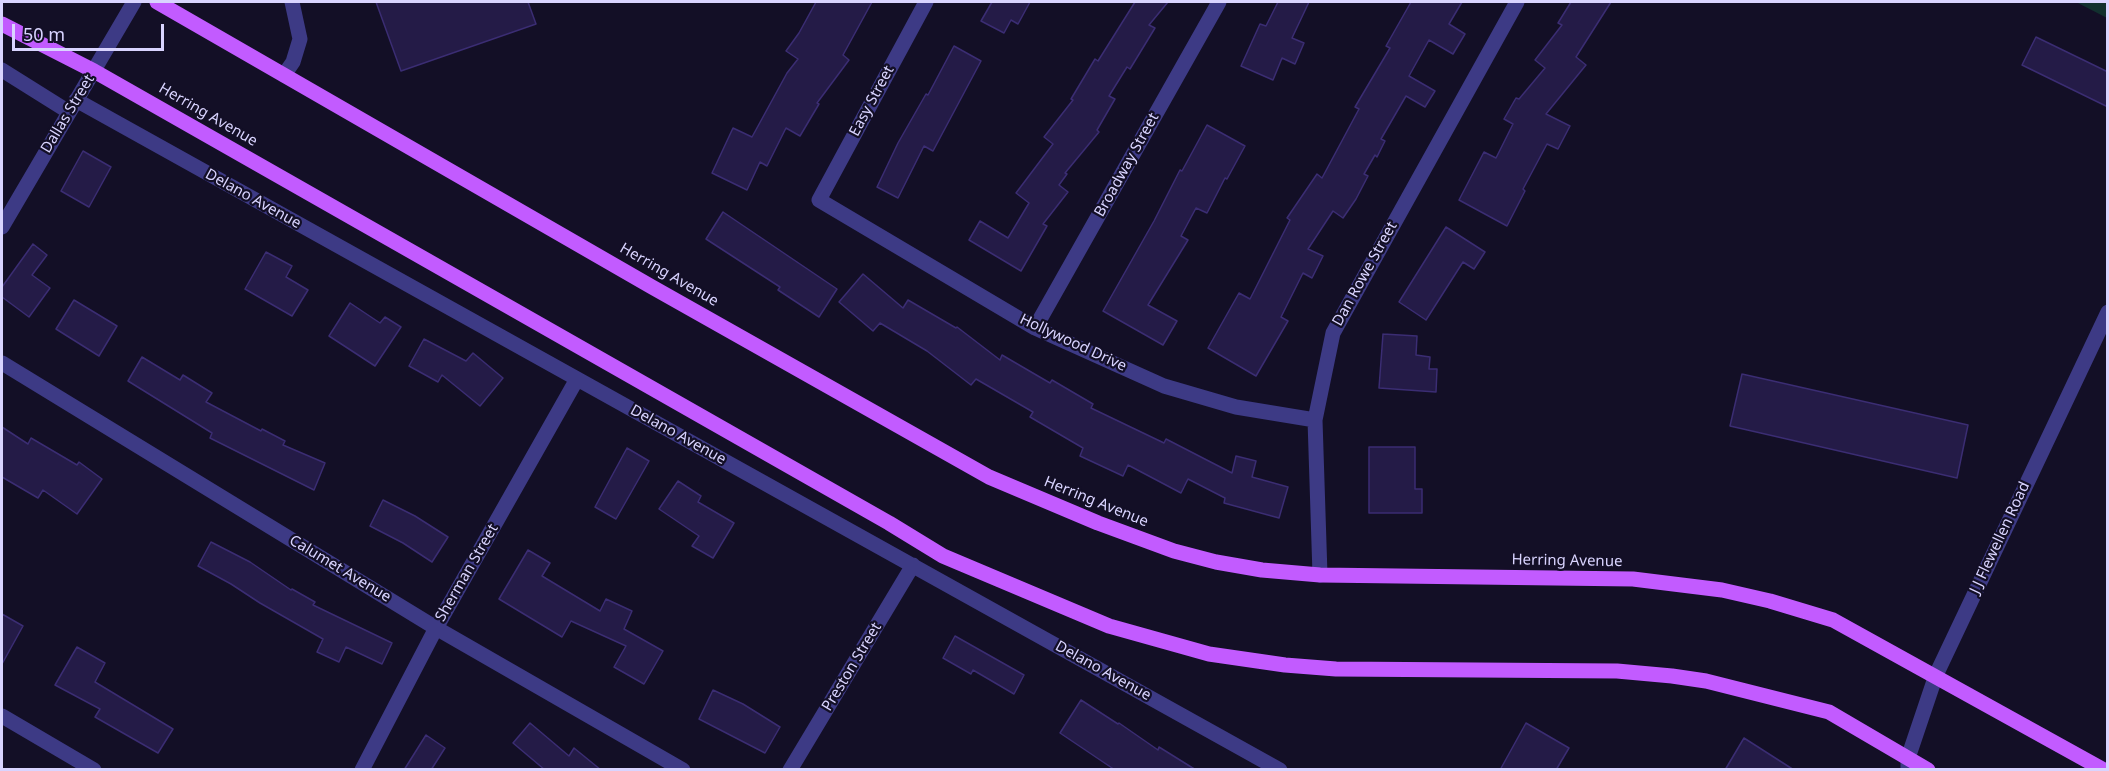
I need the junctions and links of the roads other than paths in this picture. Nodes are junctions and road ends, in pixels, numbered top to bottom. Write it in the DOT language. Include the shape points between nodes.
graph roads {
  1 [pos="134,2"];
  2 [pos="157,2"];
  3 [pos="292,2"];
  4 [pos="926,2"];
  5 [pos="1220,2"];
  6 [pos="1517,2"];
  7 [pos="2,24"];
  8 [pos="2,70"];
  9 [pos="94,71"];
  10 [pos="284,75"];
  11 [pos="73,106"];
  12 [pos="819,200"];
  13 [pos="2,227"];
  14 [pos="2108,312"];
  15 [pos="1035,328"];
  16 [pos="2,363"];
  17 [pos="577,379"];
  18 [pos="1315,420"];
  19 [pos="913,566"];
  20 [pos="1320,575"];
  21 [pos="436,628"];
  22 [pos="1936,675"];
  23 [pos="2,716"];
  24 [pos="1908,764"];
  25 [pos="94,770"];
  26 [pos="362,770"];
  27 [pos="683,770"];
  28 [pos="790,770"];
  29 [pos="1280,770"];
  30 [pos="1928,770"];
  31 [pos="2104,770"];
  1 -- 9 [label="street, Dallas Street"];
  2 -- 10 [label="main road, Herring Avenue"];
  3 -- 10 [label="street" via="300,39"];
  4 -- 12 [label="street, Easy Street"];
  5 -- 15 [label="street, Broadway Street"];
  6 -- 18 [label="street, Dan Rowe Street" via="1333,333"];
  7 -- 9 [label="main road, Herring Avenue"];
  8 -- 11 [label="street, Delano Avenue"];
  9 -- 11 [label="street, Dallas Street"];
  9 -- 24 [label="main road, Herring Avenue" via="943,556 1109,626 1209,654 1285,666 1617,671 1706,681 1829,712"];
  10 -- 20 [label="main road, Herring Avenue" via="989,477 1174,551 1262,570"];
  11 -- 13 [label="street, Dallas Street"];
  11 -- 17 [label="street, Delano Avenue"];
  12 -- 15 [label="street, Hollywood Drive"];
  14 -- 22 [label="street, J J Flewellen Road"];
  15 -- 18 [label="street, Hollywood Drive" via="1171,388 1236,407"];
  16 -- 21 [label="street, Calumet Avenue"];
  17 -- 19 [label="street, Delano Avenue"];
  17 -- 21 [label="street, Sherman Street"];
  18 -- 20 [label="street, Dan Rowe Street"];
  19 -- 28 [label="street, Preston Street"];
  19 -- 29 [label="street, Delano Avenue"];
  20 -- 22 [label="main road, Herring Avenue" via="1633,579 1722,590 1833,620"];
  21 -- 26 [label="street, Sherman Street"];
  21 -- 27 [label="street, Calumet Avenue"];
  22 -- 24 [label="street, J J Flewellen Road"];
  22 -- 31 [label="main road, Herring Avenue"];
  23 -- 25 [label="street"];
  24 -- 30 [label="main road, Herring Avenue"];
}
